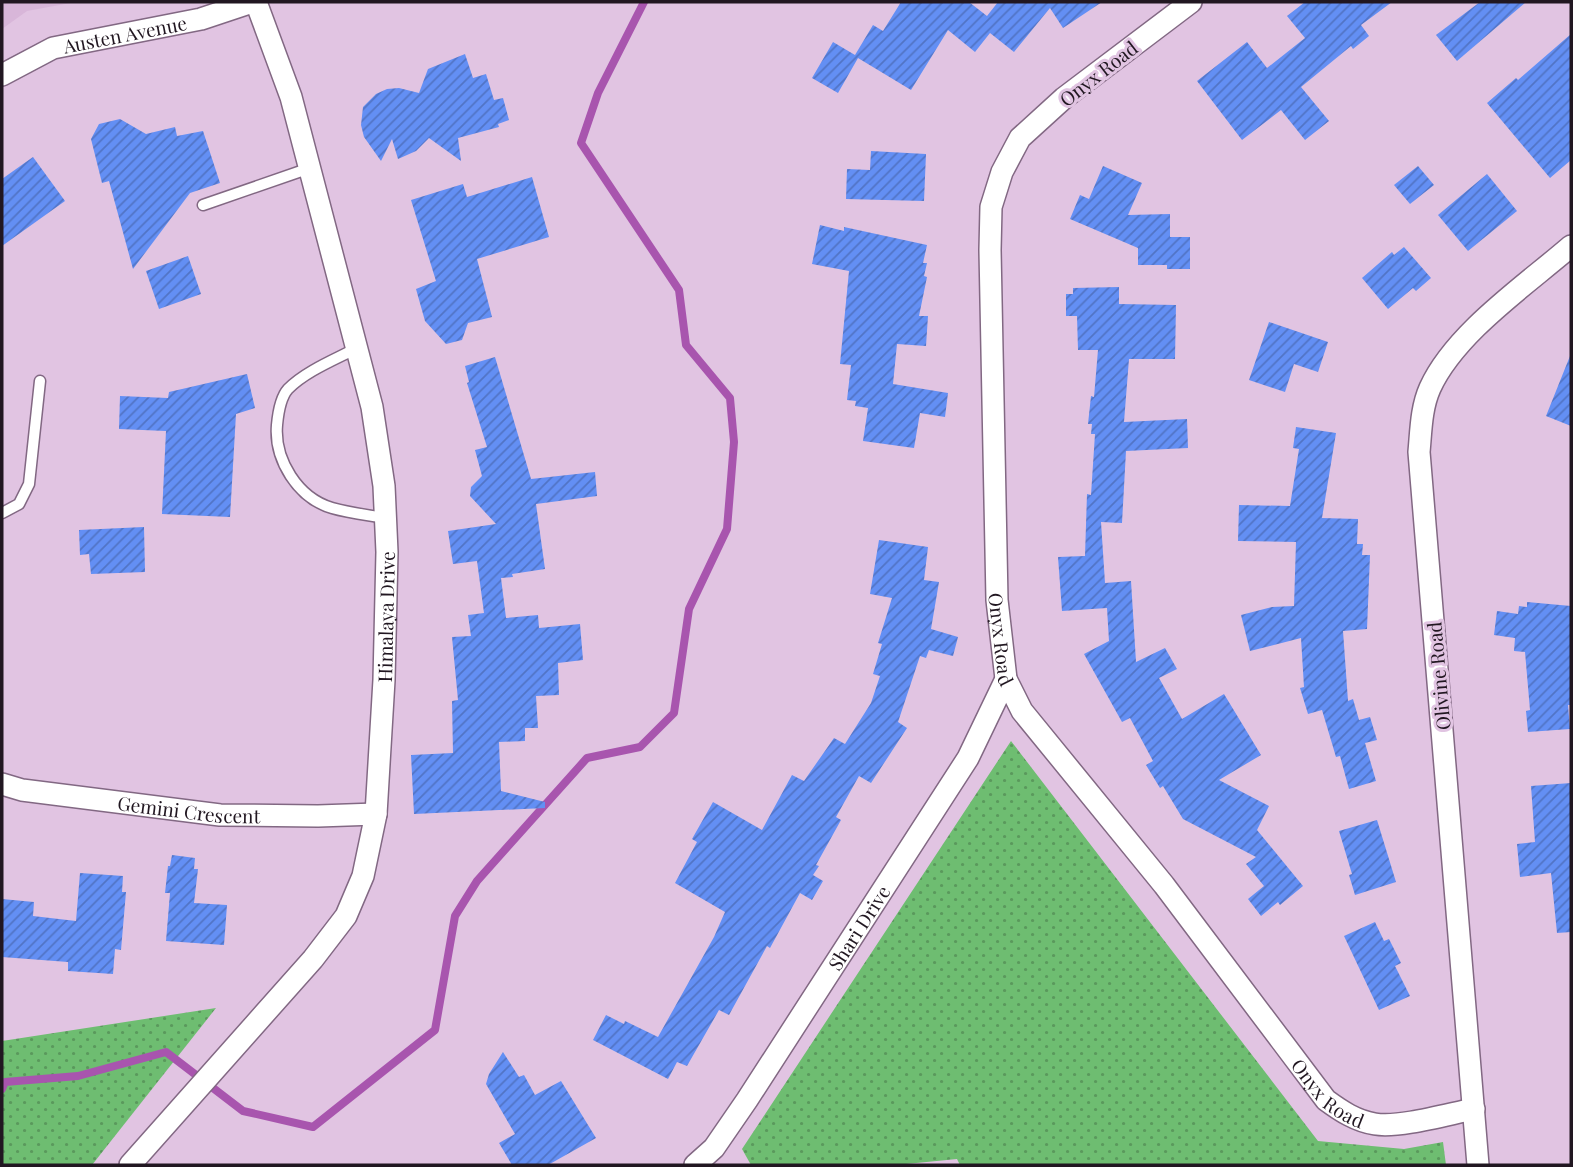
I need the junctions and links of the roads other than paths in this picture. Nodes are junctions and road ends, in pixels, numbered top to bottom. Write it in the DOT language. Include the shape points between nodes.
graph roads {
  1 [pos="254,2"];
  2 [pos="1191,2"];
  3 [pos="2,75"];
  4 [pos="310,168"];
  5 [pos="203,205"];
  6 [pos="1571,246"];
  7 [pos="357,348"];
  8 [pos="40,381"];
  9 [pos="2,513"];
  10 [pos="385,518"];
  11 [pos="1006,680"];
  12 [pos="2,784"];
  13 [pos="376,814"];
  14 [pos="1474,1109"];
  15 [pos="130,1165"];
  16 [pos="695,1165"];
  17 [pos="1478,1165"];
  1 -- 3 [label="street, Austen Avenue" via="149,31 53,48"];
  1 -- 4 [label="street, Himalaya Drive" via="291,97"];
  2 -- 11 [label="street, Onyx Road" via="1064,97 1020,138 1002,172 991,208 997,600"];
  4 -- 5 [label="lane"];
  4 -- 7 [label="street, Himalaya Drive"];
  6 -- 14 [label="street, Olivine Road" via="1473,330 1446,360 1429,390 1421,420 1419,452"];
  7 -- 10 [label="street, Himalaya Drive" via="372,407"];
  7 -- 10 [label="lane" via="286,390 276,434 281,461 316,501"];
  8 -- 9 [label="lane" via="29,484 19,504"];
  10 -- 13 [label="street, Himalaya Drive" via="384,680"];
  11 -- 14 [label="street, Onyx Road" via="1022,711 1164,885 1325,1100 1350,1116 1377,1124"];
  11 -- 16 [label="street, Shari Drive" via="968,758 747,1100 714,1148"];
  12 -- 13 [label="street, Gemini Crescent" via="220,815"];
  13 -- 15 [label="street, Himalaya Drive" via="363,876 346,916"];
  14 -- 17 [label="street, Olivine Road"];
}
